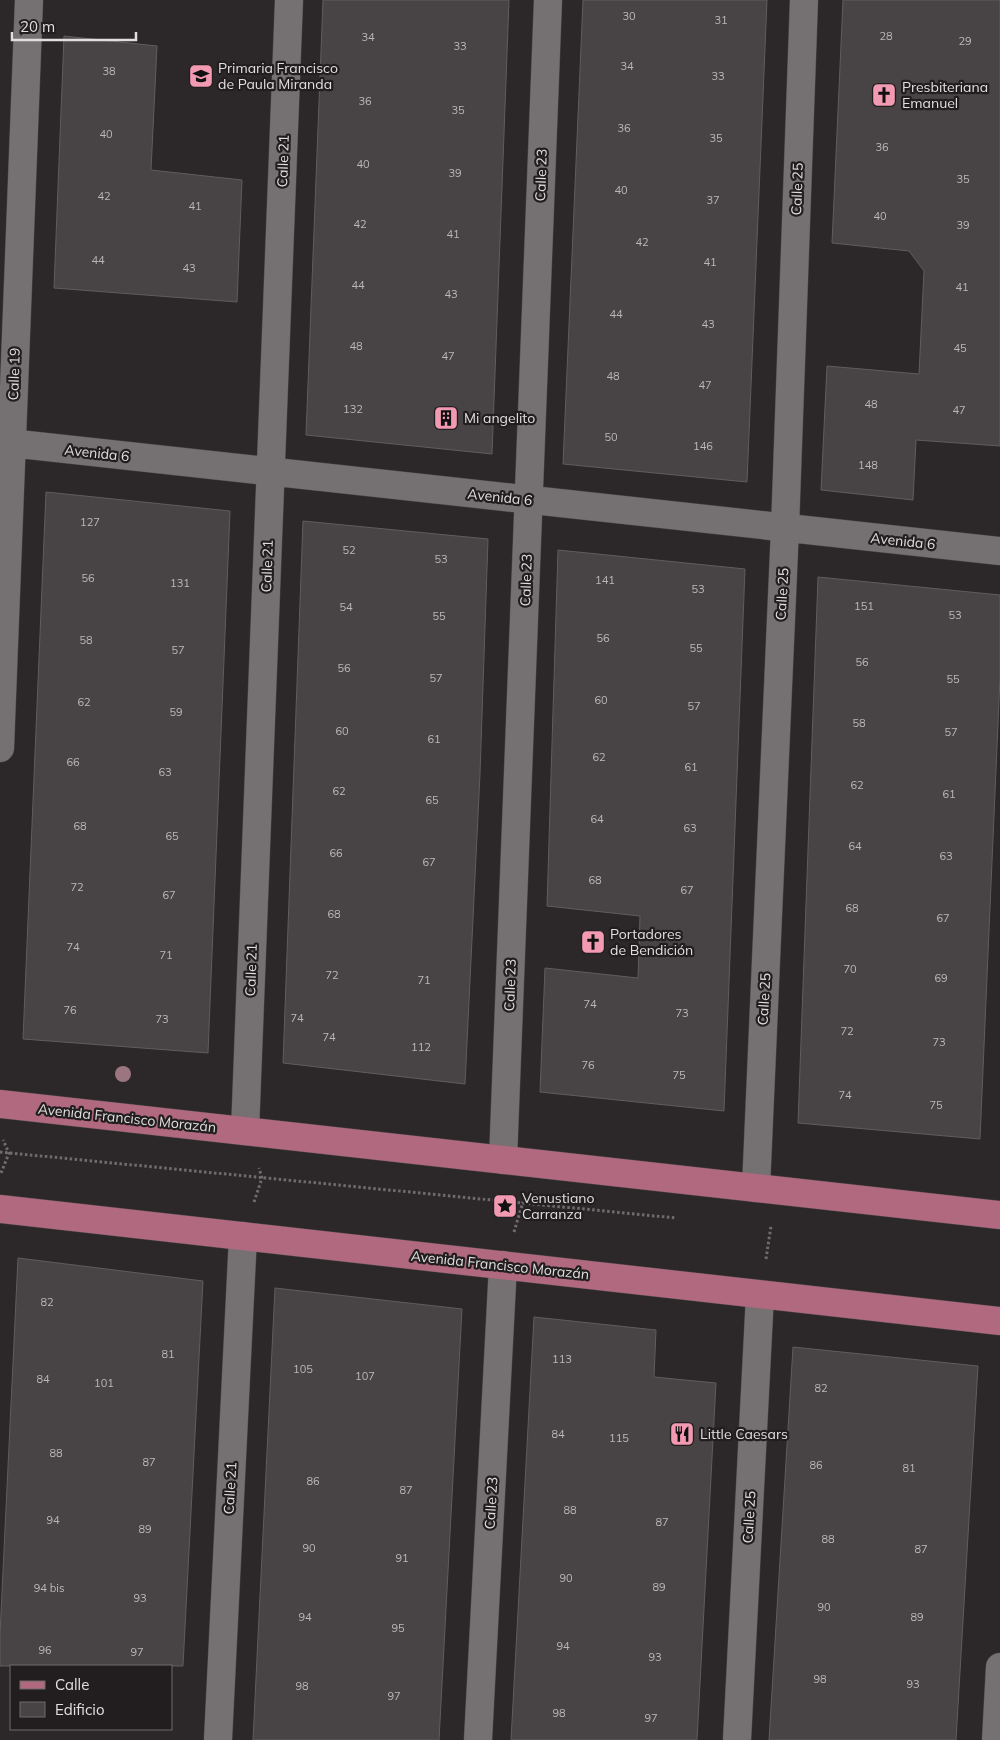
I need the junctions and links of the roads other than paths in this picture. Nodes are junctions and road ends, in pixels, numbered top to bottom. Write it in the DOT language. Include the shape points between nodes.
graph roads {
  1 [pos="29,0"];
  2 [pos="289,0"];
  3 [pos="548,0"];
  4 [pos="804,0"];
  5 [pos="6,443"];
  6 [pos="270,472"];
  7 [pos="529,500"];
  8 [pos="785,528"];
  9 [pos="1000,551"];
  10 [pos="0,748"];
  11 [pos="0,1104"];
  12 [pos="245,1132"];
  13 [pos="503,1160"];
  14 [pos="766,1189"];
  15 [pos="0,1209"];
  16 [pos="1000,1215"];
  17 [pos="243,1236"];
  18 [pos="503,1265"];
  19 [pos="760,1294"];
  20 [pos="1000,1321"];
  21 [pos="1000,1667"];
  22 [pos="218,1740"];
  23 [pos="478,1740"];
  24 [pos="737,1740"];
  25 [pos="996,1740"];
  1 -- 5 [label="street, Calle 19"];
  2 -- 6 [label="street, Calle 21"];
  3 -- 7 [label="street, Calle 23"];
  4 -- 8 [label="street, Calle 25"];
  5 -- 6 [label="street, Avenida 6"];
  5 -- 10 [label="street, Calle 19"];
  6 -- 7 [label="street, Avenida 6"];
  6 -- 12 [label="street, Calle 21"];
  7 -- 8 [label="street, Avenida 6"];
  7 -- 13 [label="street, Calle 23"];
  8 -- 9 [label="street, Avenida 6"];
  8 -- 14 [label="street, Calle 25"];
  11 -- 12 [label="main road, Avenida Francisco Morazán"];
  12 -- 13 [label="main road, Avenida Francisco Morazán"];
  13 -- 14 [label="main road, Avenida Francisco Morazán"];
  14 -- 16 [label="main road, Avenida Francisco Morazán"];
  15 -- 17 [label="main road, Avenida Francisco Morazán"];
  17 -- 18 [label="main road, Avenida Francisco Morazán"];
  17 -- 22 [label="street, Calle 21"];
  18 -- 19 [label="main road, Avenida Francisco Morazán"];
  18 -- 23 [label="street, Calle 23"];
  19 -- 20 [label="main road, Avenida Francisco Morazán"];
  19 -- 24 [label="street, Calle 25"];
  21 -- 25 [label="street"];
}
